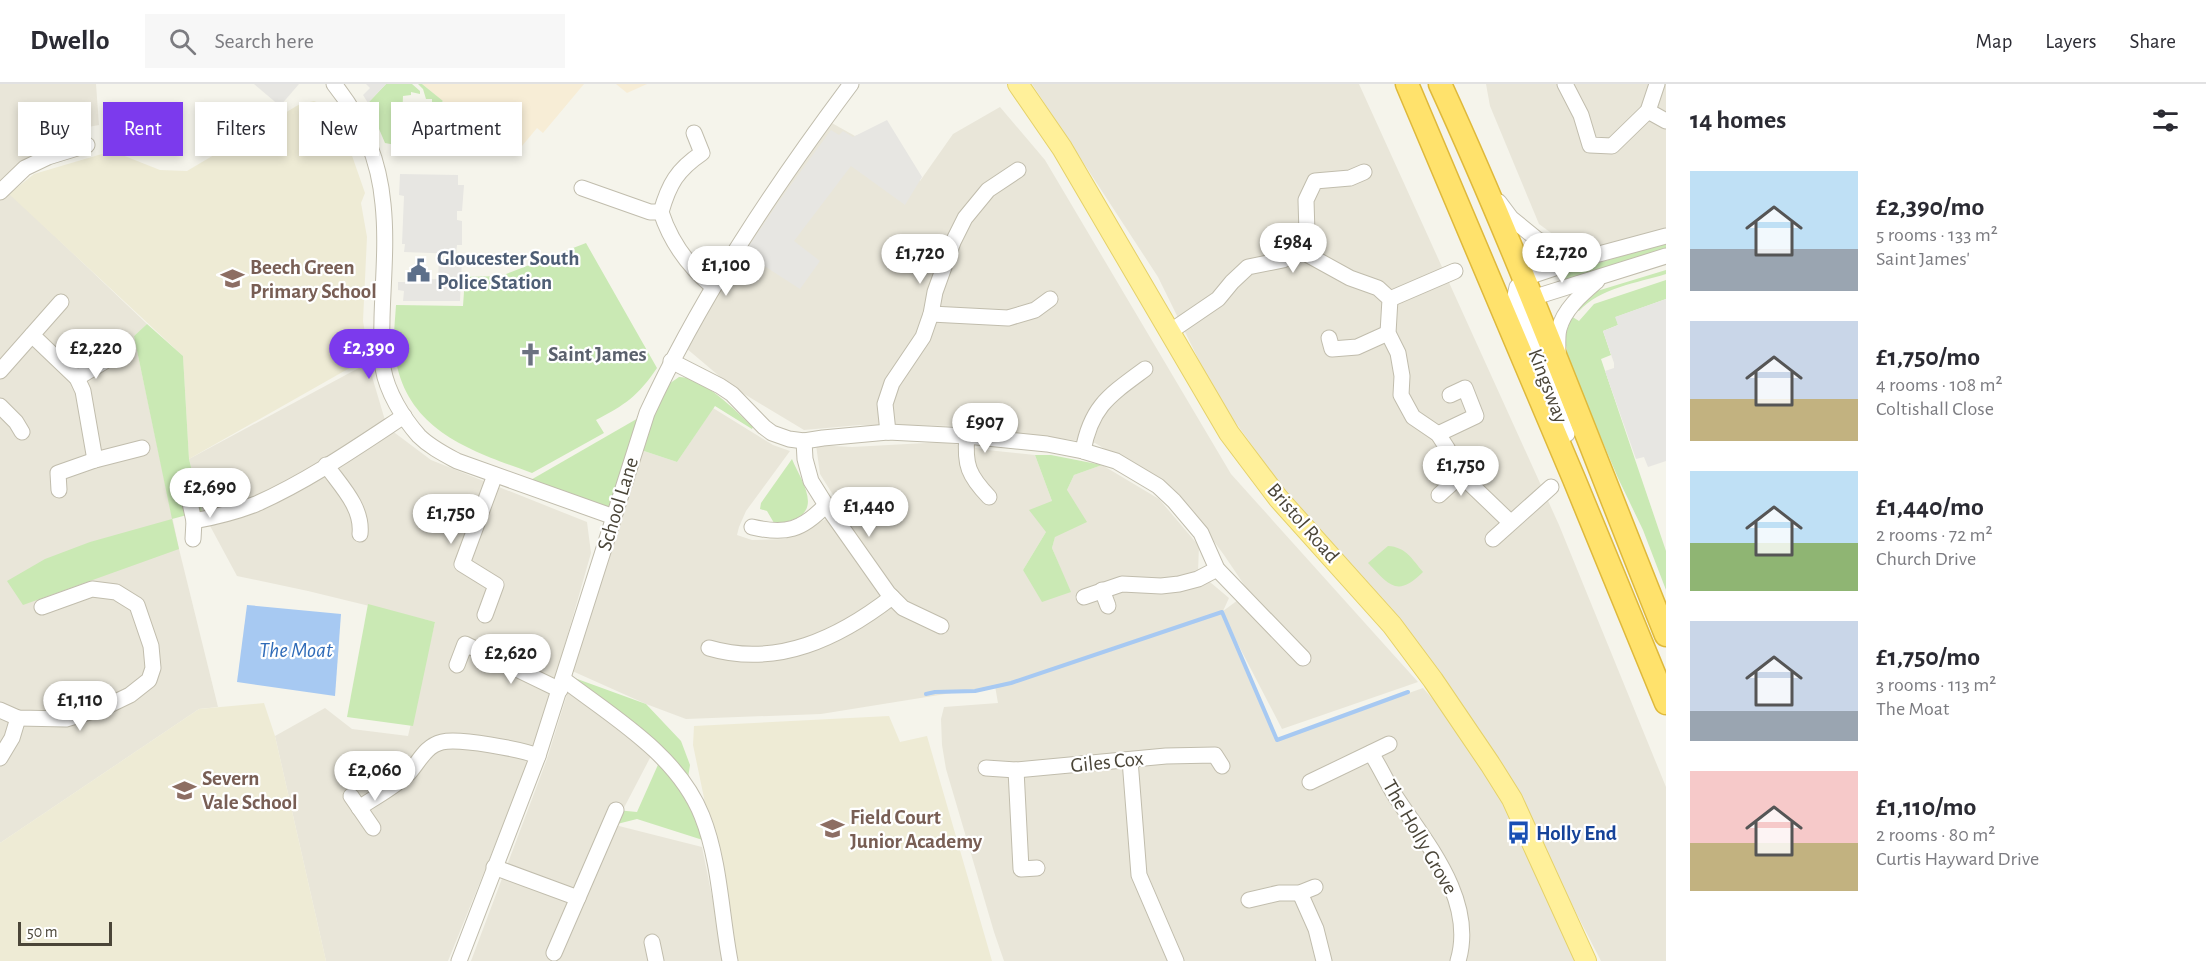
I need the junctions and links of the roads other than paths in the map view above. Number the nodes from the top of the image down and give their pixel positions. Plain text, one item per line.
1 (334, 84) edge
2 (851, 84) edge
3 (1017, 84) edge
4 (1407, 84) edge
5 (1440, 84) edge
6 (1564, 84) edge
7 (1657, 84) edge
8 (1648, 111) junction
9 (1666, 121) edge
10 (694, 133) dead end
11 (51, 156) edge
12 (1018, 170) dead end
13 (1364, 172) dead end
14 (582, 188) dead end
15 (1489, 190) junction
16 (0, 192) edge
17 (661, 212) junction
18 (1666, 236) edge
19 (1301, 251) junction
20 (1666, 256) edge
21 (1588, 257) junction
22 (1455, 271) dead end
23 (1604, 275) junction
24 (713, 286) junction
25 (1493, 290) junction
26 (1524, 291) junction
27 (1050, 299) dead end
28 (1390, 299) junction
29 (61, 302) dead end
30 (931, 314) junction
31 (1171, 331) junction
32 (1388, 333) junction
33 (32, 335) junction
34 (1329, 338) dead end
35 (1557, 357) junction
36 (105, 361) dead end
37 (671, 361) junction
38 (1145, 369) dead end
39 (0, 372) edge
40 (77, 378) junction
41 (1450, 395) dead end
42 (0, 406) edge
43 (404, 416) junction
44 (22, 432) dead end
45 (888, 432) junction
46 (1438, 434) junction
47 (967, 436) junction
48 (804, 441) junction
49 (142, 448) dead end
50 (1083, 451) junction
51 (95, 460) junction
52 (326, 465) junction
53 (495, 475) junction
54 (1461, 475) junction
55 (1574, 479) junction
56 (1551, 487) dead end
57 (59, 490) dead end
58 (1439, 495) dead end
59 (989, 497) dead end
60 (190, 503) dead end
61 (826, 505) junction
62 (614, 517) junction
63 (194, 521) junction
64 (1510, 522) junction
65 (752, 526) dead end
66 (360, 534) dead end
67 (193, 539) dead end
68 (1493, 539) dead end
69 (1217, 569) junction
70 (1102, 590) junction
71 (892, 597) junction
72 (1084, 597) dead end
73 (1108, 606) dead end
74 (42, 607) dead end
75 (485, 615) dead end
76 (941, 626) dead end
77 (1666, 635) edge
78 (709, 648) dead end
79 (1303, 658) dead end
80 (457, 665) dead end
81 (561, 685) junction
82 (1666, 703) edge
83 (0, 710) edge
84 (18, 718) junction
85 (1389, 744) dead end
86 (1371, 753) junction
87 (538, 756) junction
88 (0, 758) edge
89 (1130, 760) junction
90 (1222, 766) dead end
91 (986, 768) dead end
92 (1016, 770) junction
93 (1310, 782) dead end
94 (616, 810) dead end
95 (373, 828) dead end
96 (494, 867) junction
97 (1036, 868) dead end
98 (1315, 887) dead end
99 (1300, 893) junction
100 (578, 898) junction
101 (1249, 900) dead end
102 (652, 942) dead end
103 (554, 953) dead end
104 (1174, 958) edge
105 (459, 961) edge
106 (656, 961) edge
107 (730, 961) edge
108 (1157, 961) edge
109 (1324, 961) edge
110 (1458, 961) edge
111 (1586, 961) edge

1 - 43 street
2 - 24 street, School Lane
3 - 31 main road, Bristol Road
4 - 25 highway
5 - 15 highway
6 - 8 street
7 - 8 street
8 - 9 street
10 - 17 street
11 - 16 street
12 - 30 street
13 - 19 street
14 - 17 street
15 - 21 street
15 - 26 highway
17 - 24 street
18 - 21 street
19 - 28 street
19 - 31 street
20 - 23 street
21 - 26 street
22 - 28 street
23 - 26 street
23 - 35 street
24 - 37 street, School Lane
25 - 26 street
25 - 55 highway
26 - 35 highway
26 - 55 street, Kingsway
27 - 30 street
28 - 32 street
29 - 33 street
30 - 45 street
31 - 111 main road, Bristol Road
32 - 34 street
32 - 46 street
33 - 39 street
33 - 40 street
35 - 77 highway
36 - 40 street
37 - 48 street
37 - 62 street, School Lane
38 - 50 street
40 - 51 street
41 - 46 street
42 - 44 street
43 - 52 street
43 - 53 street
45 - 47 street
45 - 48 street
46 - 54 street
47 - 50 street
47 - 59 street
48 - 61 street
49 - 51 street
50 - 69 street
51 - 57 street
52 - 63 street
52 - 66 street
53 - 62 street
53 - 75 street
54 - 58 street
54 - 64 street
55 - 82 highway
56 - 64 street
60 - 63 street
61 - 65 street
61 - 71 street
62 - 81 street, School Lane
63 - 67 street
64 - 68 street
69 - 70 street
69 - 79 street
70 - 72 street
70 - 73 street
71 - 76 street
71 - 78 street
74 - 84 street
80 - 81 street
81 - 87 street, School Lane
81 - 107 street
83 - 84 street
84 - 88 street
85 - 86 street
86 - 93 street
86 - 110 street, The Holly Grove
87 - 95 street
87 - 96 street, School Lane
89 - 90 street, Giles Cox
89 - 92 street, Giles Cox
89 - 104 street
91 - 92 street, Giles Cox
92 - 97 street
94 - 100 street
96 - 100 street
96 - 105 street, School Lane
98 - 99 street
99 - 101 street
99 - 109 street
100 - 103 street
102 - 106 street
104 - 108 street

